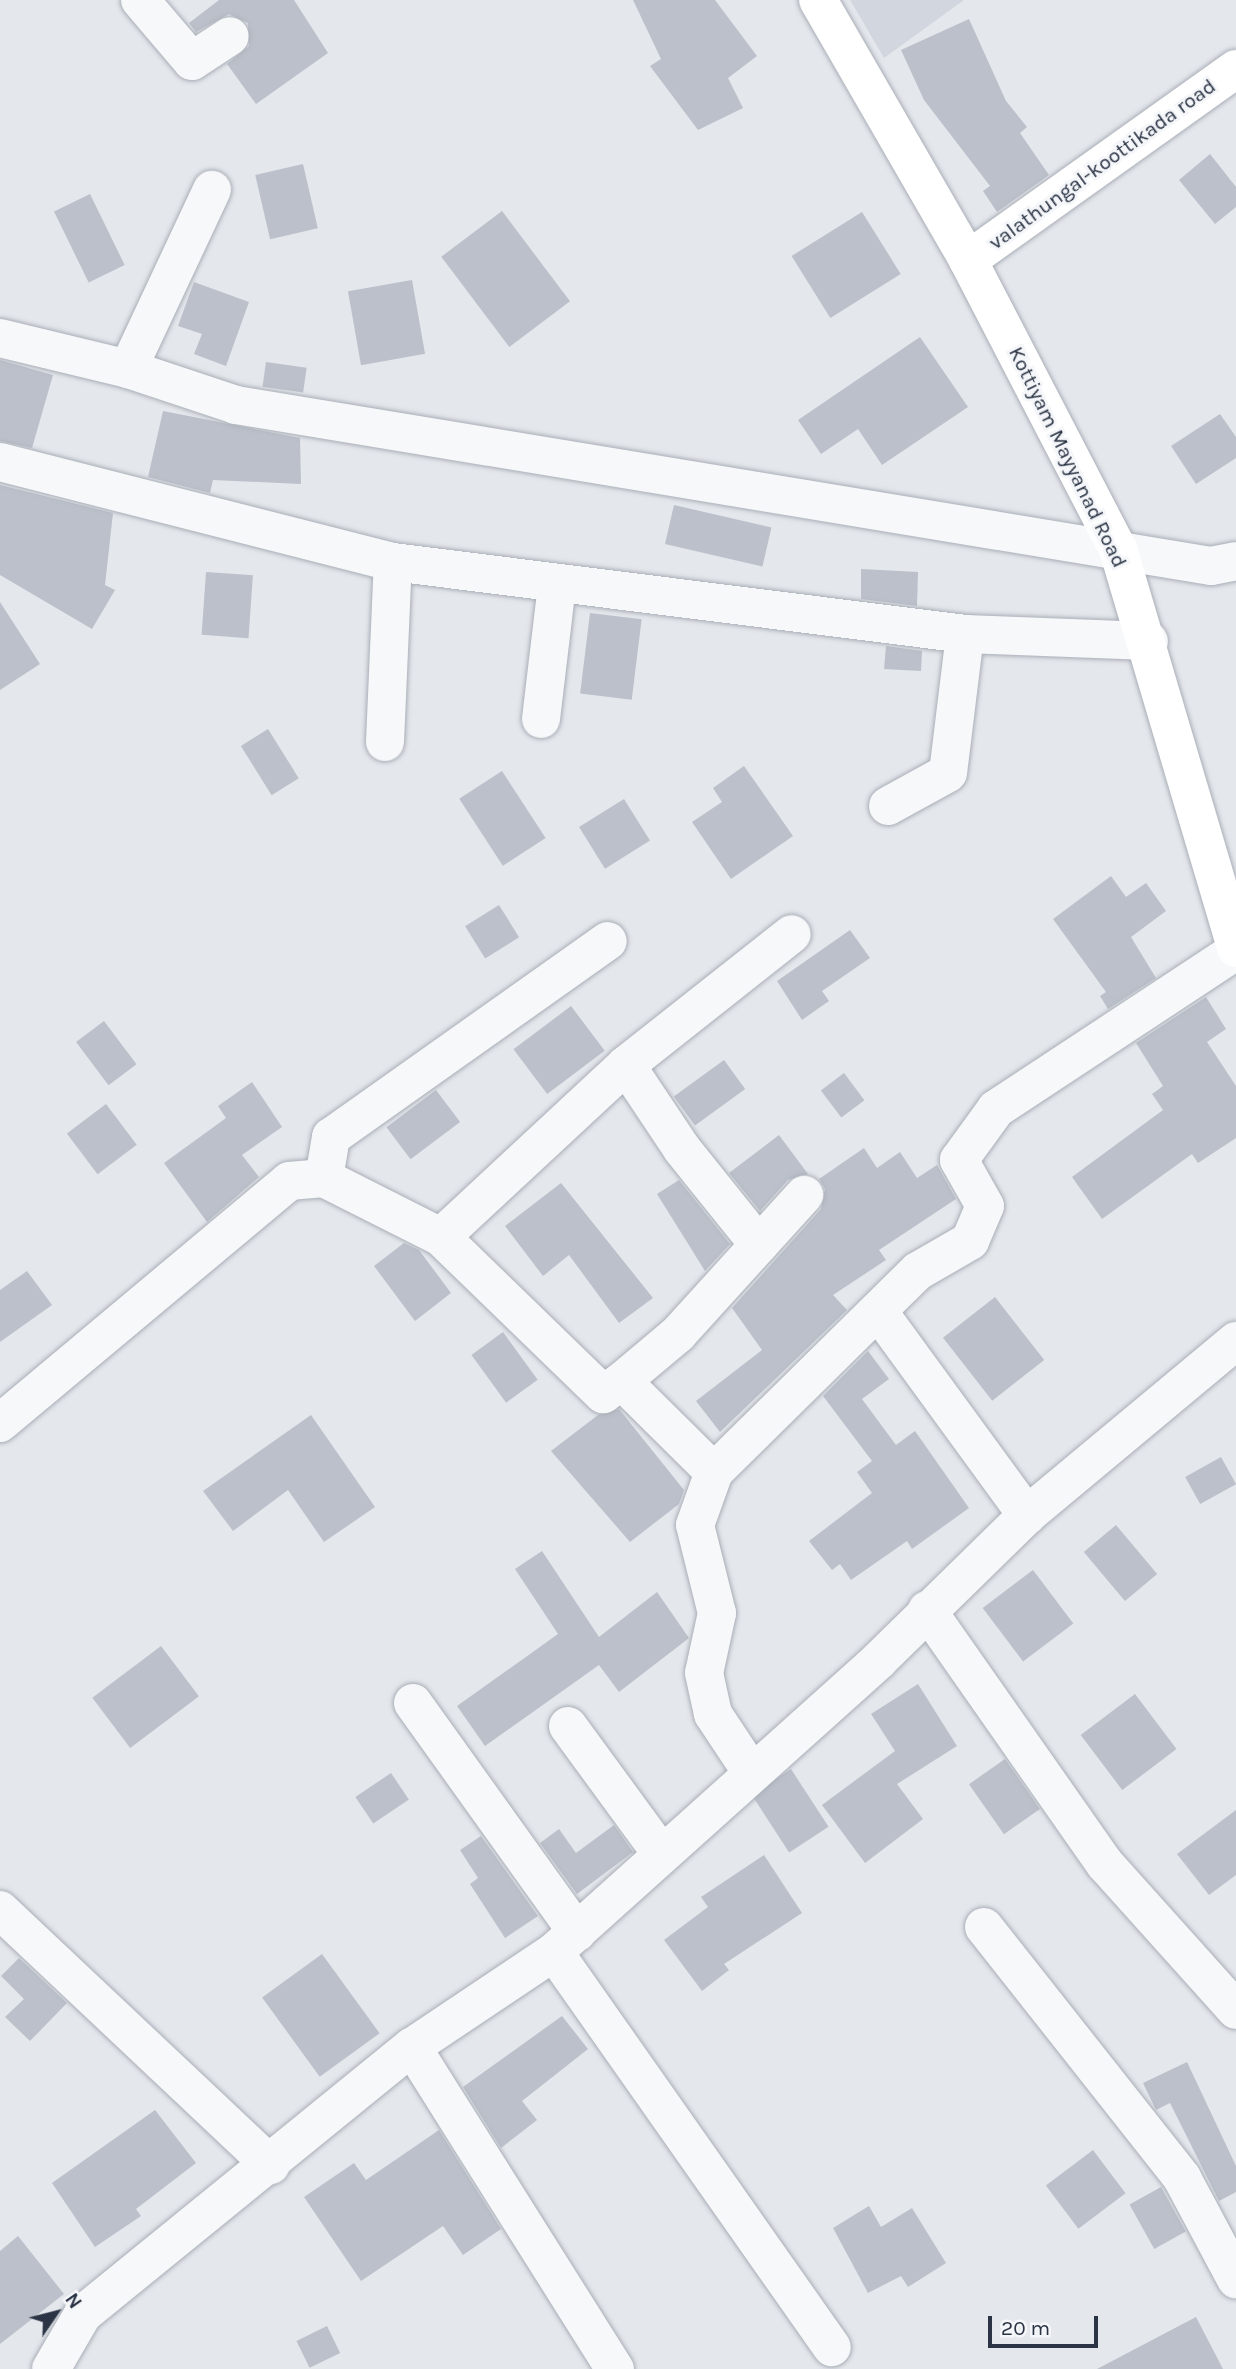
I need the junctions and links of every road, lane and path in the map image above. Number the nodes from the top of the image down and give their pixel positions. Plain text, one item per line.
1 (140, 0) edge
2 (818, 0) edge
3 (230, 36) dead end
4 (1236, 69) edge
5 (212, 190) dead end
6 (968, 260) junction
7 (0, 338) edge
8 (128, 369) junction
9 (0, 462) edge
10 (1118, 549) junction
11 (1236, 561) edge
12 (393, 562) junction
13 (556, 585) junction
14 (965, 634) junction
15 (1149, 641) junction
16 (541, 719) dead end
17 (385, 742) dead end
18 (888, 806) dead end
19 (792, 934) dead end
20 (608, 941) dead end
21 (1236, 950) edge
22 (626, 1065) junction
23 (324, 1178) junction
24 (804, 1195) dead end
25 (441, 1237) junction
26 (760, 1245) junction
27 (878, 1311) junction
28 (1236, 1341) edge
29 (622, 1381) junction
30 (0, 1423) edge
31 (714, 1472) junction
32 (1027, 1515) junction
33 (926, 1610) junction
34 (412, 1703) dead end
35 (568, 1726) dead end
36 (750, 1770) junction
37 (661, 1853) junction
38 (0, 1910) edge
39 (984, 1927) dead end
40 (565, 1942) junction
41 (1231, 1993) edge
42 (412, 2047) junction
43 (271, 2165) junction
44 (1236, 2279) edge
45 (832, 2347) dead end
46 (51, 2369) edge
47 (615, 2369) edge

1 - 3 street
2 - 6 street, Kottiyam Mayyanad Road
4 - 6 street, valathungal-koottikada road
5 - 8 street
6 - 10 street, Kottiyam Mayyanad Road
7 - 8 street
8 - 10 street
9 - 12 street
10 - 11 street
10 - 15 street, Kottiyam Mayyanad Road
12 - 13 street
12 - 17 street
13 - 14 street
13 - 16 street
14 - 15 street
14 - 18 street
15 - 21 street, Kottiyam Mayyanad Road
19 - 22 street
20 - 23 street
21 - 27 street
22 - 25 street
22 - 26 street
23 - 25 street
23 - 30 street
24 - 26 street
25 - 29 street
26 - 29 street
27 - 31 street
27 - 32 street
28 - 32 street
29 - 31 street
31 - 36 street
32 - 33 street
33 - 36 street
33 - 41 street
34 - 40 street
35 - 37 street
36 - 37 street
37 - 40 street
38 - 43 street
39 - 44 street
40 - 42 street
40 - 45 street
42 - 43 street
42 - 47 street
43 - 46 street

